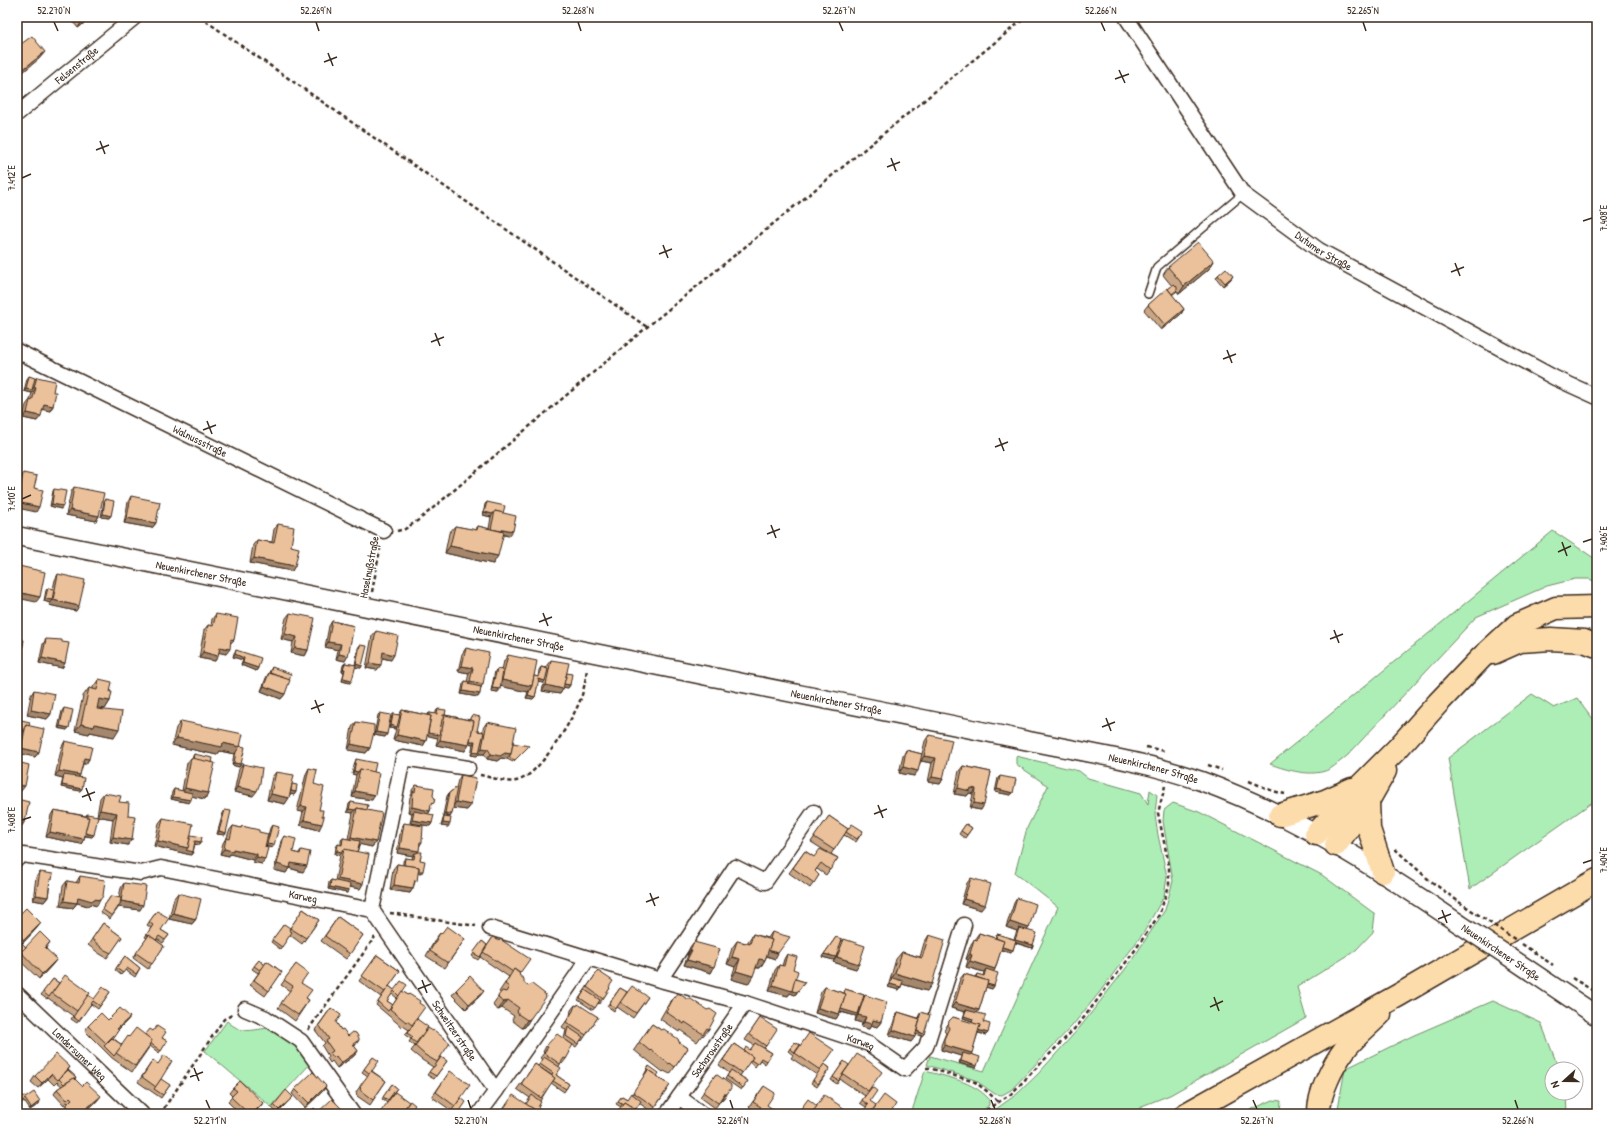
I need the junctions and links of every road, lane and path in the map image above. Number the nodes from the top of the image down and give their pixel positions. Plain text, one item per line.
1 (135, 17) edge
2 (200, 17) edge
3 (1026, 17) edge
4 (1126, 17) edge
5 (17, 114) edge
6 (1243, 194) junction
7 (1148, 294) dead end
8 (648, 327) junction
9 (17, 351) edge
10 (1597, 398) edge
11 (384, 531) junction
12 (17, 536) edge
13 (369, 606) junction
14 (1597, 607) edge
15 (1597, 646) edge
16 (589, 652) junction
17 (1481, 658) junction
18 (468, 768) joint
19 (1169, 770) junction
20 (1364, 793) junction
21 (814, 812) dead end
22 (1280, 815) junction
23 (1316, 834) junction
24 (1336, 845) junction
25 (17, 859) edge
26 (1597, 869) edge
27 (1383, 872) junction
28 (1597, 880) edge
29 (1459, 902) dead end
30 (1557, 903) junction
31 (372, 910) junction
32 (384, 925) junction
33 (964, 925) dead end
34 (490, 928) joint
35 (588, 958) junction
36 (1559, 969) dead end
37 (1571, 977) dead end
38 (660, 980) junction
39 (1597, 993) edge
40 (17, 994) edge
41 (1399, 995) junction
42 (745, 1003) junction
43 (245, 1009) joint
44 (1597, 1016) edge
45 (301, 1041) junction
46 (905, 1069) junction
47 (496, 1091) junction
48 (679, 1098) junction
49 (999, 1103) junction
50 (142, 1114) edge
51 (160, 1114) edge
52 (353, 1114) edge
53 (479, 1114) edge
54 (667, 1114) edge
55 (702, 1114) edge
56 (980, 1114) edge
57 (1186, 1114) edge
58 (1319, 1114) edge

1 - 5 street, Felsenstraße
2 - 8 path
3 - 8 path
4 - 6 street, Dutumer Straße
6 - 7 lane
6 - 10 street, Dutumer Straße
8 - 11 path
9 - 11 street, Walnussstraße
11 - 13 path, Haselnußstraße
12 - 13 street, Neuenkirchener Straße
13 - 16 street, Neuenkirchener Straße
14 - 17 highway
15 - 17 highway
16 - 18 path
16 - 19 street, Neuenkirchener Straße
17 - 20 highway
18 - 31 street
19 - 22 street, Neuenkirchener Straße
19 - 49 path
20 - 22 highway
20 - 23 highway
20 - 24 highway
20 - 27 highway
21 - 38 street
22 - 23 street, Neuenkirchener Straße
23 - 24 street, Neuenkirchener Straße
24 - 27 street, Neuenkirchener Straße
25 - 31 street, Karweg
26 - 30 highway
27 - 44 street, Neuenkirchener Straße, bridge
28 - 30 highway
29 - 36 path, bridge
30 - 41 highway
31 - 32 street, Schweitzerstraße
31 - 34 path
32 - 45 path
32 - 47 street, Schweitzerstraße
33 - 46 street
34 - 35 street, Karweg
35 - 38 street, Karweg
35 - 47 street
37 - 39 path
38 - 42 street, Karweg
40 - 50 street, Landersumer Weg
41 - 57 highway
41 - 58 highway
42 - 46 street, Karweg
42 - 48 street, Sacharowstraße
43 - 45 street
43 - 51 path
45 - 52 street
46 - 49 path
47 - 53 street
48 - 54 street, Sacharowstraße
48 - 55 street
49 - 56 path

